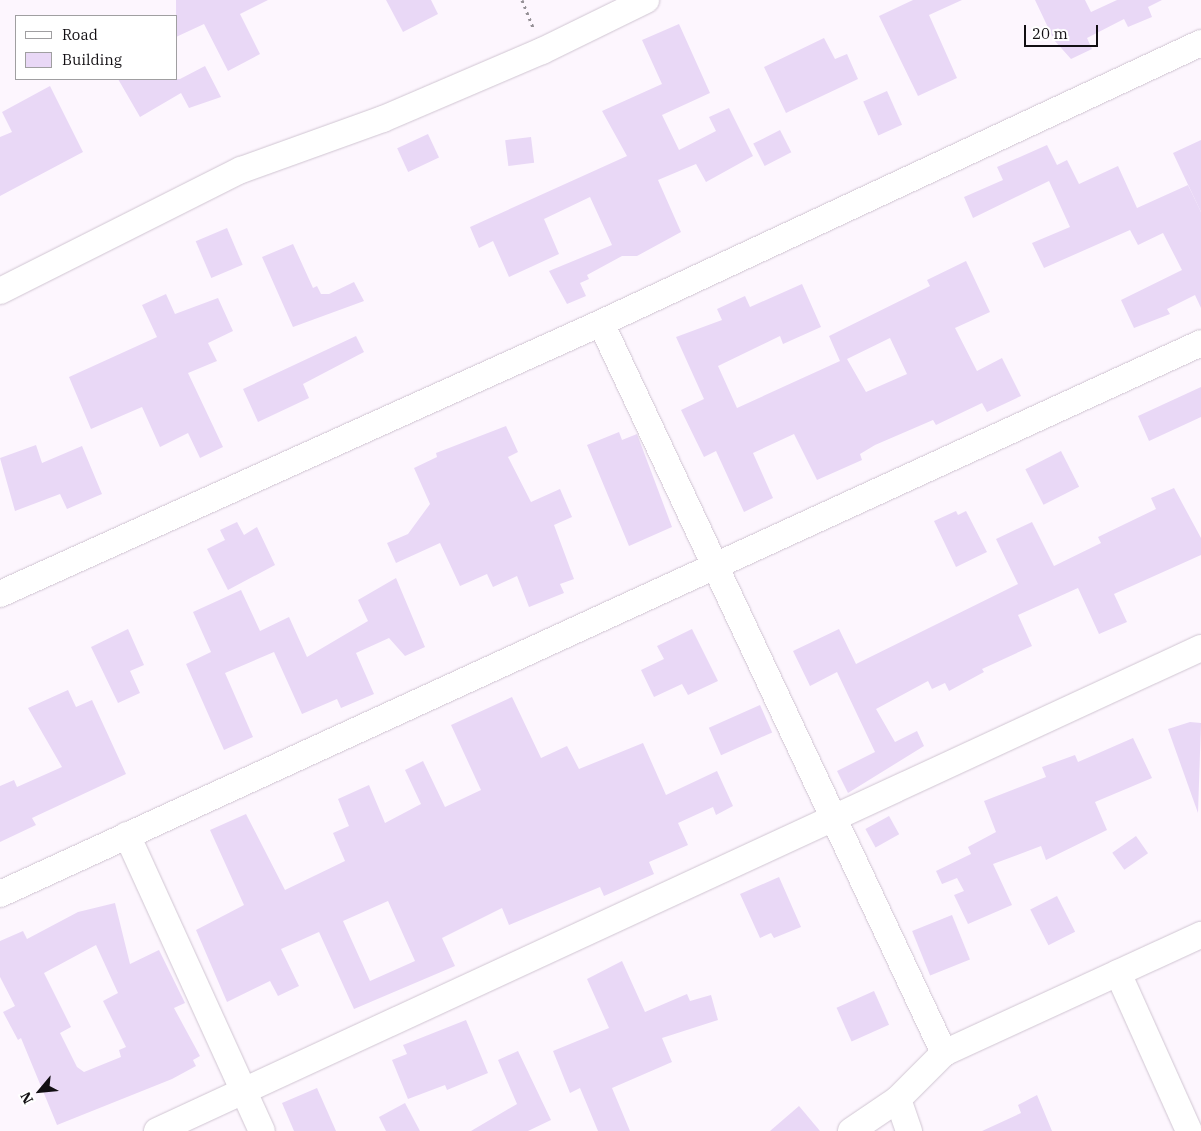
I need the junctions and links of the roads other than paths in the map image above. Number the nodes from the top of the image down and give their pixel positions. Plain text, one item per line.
1 (646, 0) edge
2 (1201, 43) edge
3 (0, 291) edge
4 (601, 323) junction
5 (1201, 343) edge
6 (712, 565) junction
7 (0, 594) edge
8 (1201, 648) edge
9 (833, 821) junction
10 (127, 835) junction
11 (0, 894) edge
12 (1201, 935) edge
13 (1118, 973) junction
14 (944, 1053) junction
15 (244, 1090) junction
16 (898, 1100) junction
17 (157, 1131) edge
18 (262, 1131) edge
19 (851, 1131) edge
20 (909, 1131) edge
21 (1189, 1131) edge

1 - 3 street
2 - 4 street
4 - 6 street
4 - 7 street
5 - 6 street
6 - 9 street
6 - 10 street
8 - 9 street
9 - 14 street
9 - 15 street
10 - 11 street
10 - 15 street
12 - 13 street
13 - 14 street
13 - 21 street
14 - 16 street
15 - 17 street
15 - 18 street
16 - 19 street
16 - 20 street

